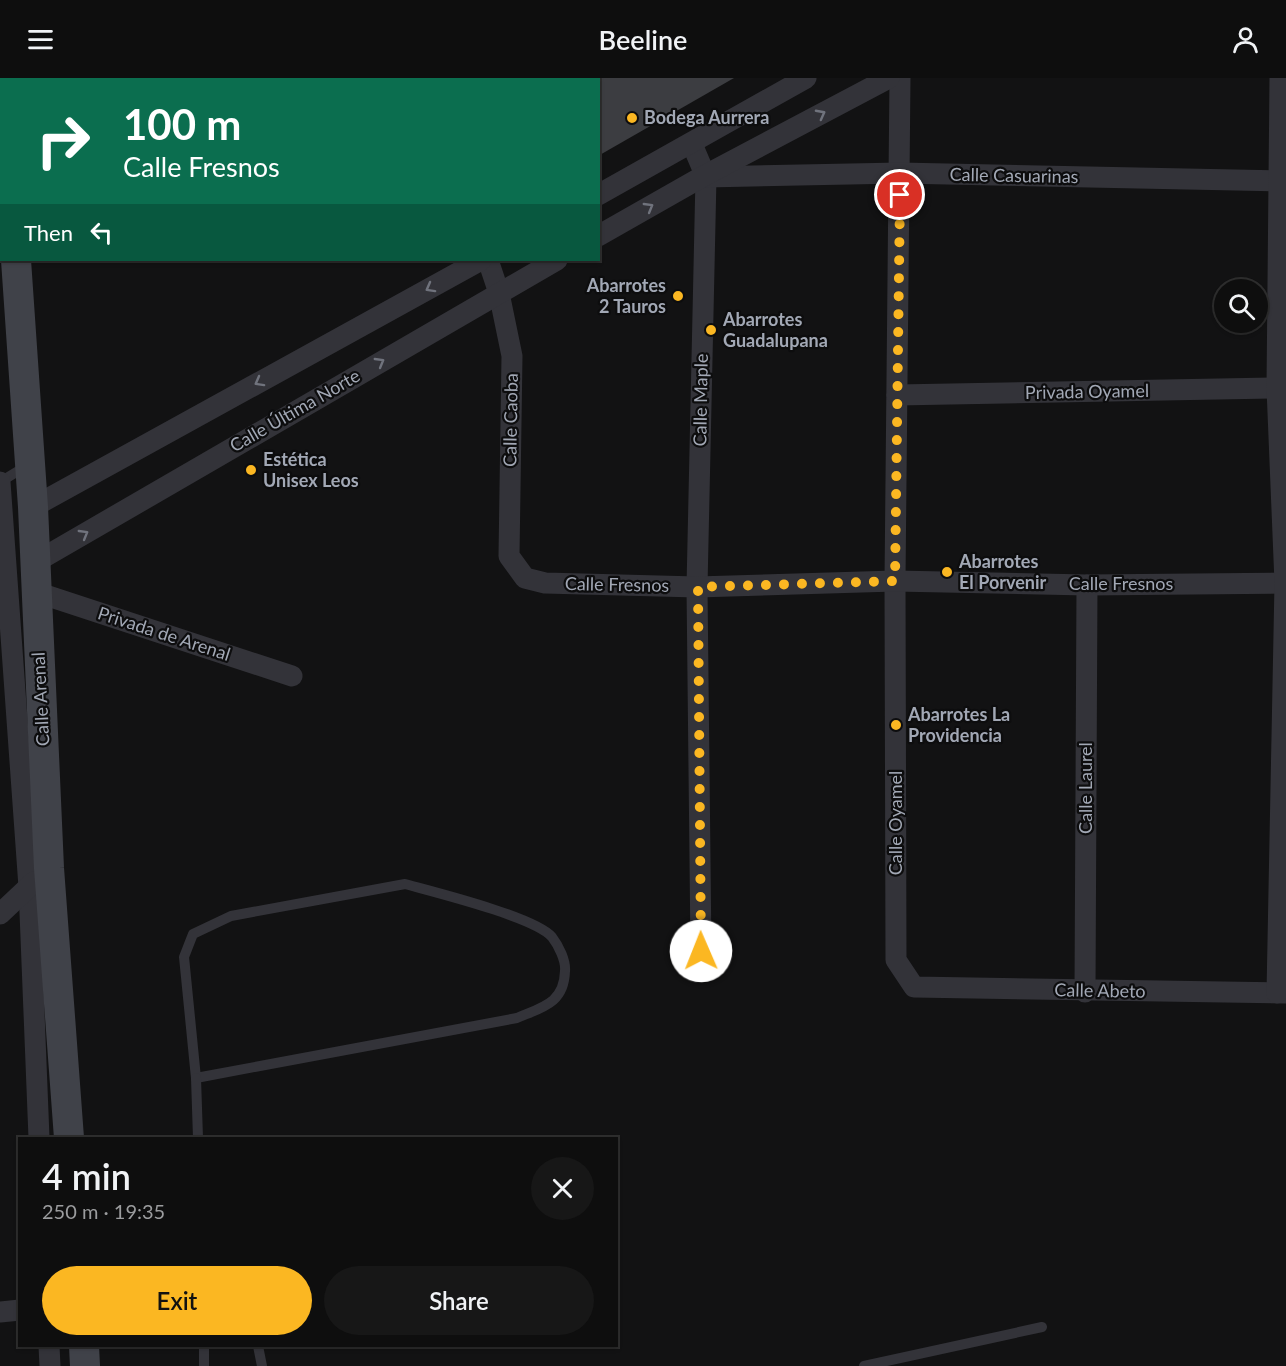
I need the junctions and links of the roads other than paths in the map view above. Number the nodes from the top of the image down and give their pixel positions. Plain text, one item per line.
1 (806, 78) edge
2 (889, 78) edge
3 (900, 78) edge
4 (1280, 78) edge
5 (692, 144) junction
6 (900, 173) junction
7 (706, 176) junction
8 (1283, 181) edge
9 (600, 194) edge
10 (600, 235) edge
11 (16, 261) edge
12 (479, 261) edge
13 (488, 261) edge
14 (555, 261) edge
15 (499, 293) junction
16 (1277, 388) junction
17 (897, 395) junction
18 (30, 464) junction
19 (0, 482) edge
20 (33, 507) junction
21 (35, 578) junction
22 (525, 578) joint
23 (895, 581) junction
24 (1286, 583) edge
25 (1087, 585) junction
26 (698, 587) junction
27 (292, 676) dead end
28 (39, 878) junction
29 (0, 915) edge
30 (701, 951) dead end
31 (914, 987) joint
32 (1085, 992) junction
33 (1282, 993) edge
34 (195, 1078) junction
35 (39, 1137) edge
36 (69, 1137) edge
37 (198, 1137) edge
38 (18, 1310) edge
39 (0, 1312) edge
40 (1042, 1327) dead end
41 (49, 1347) edge
42 (84, 1347) edge
43 (204, 1347) edge
44 (258, 1347) edge
45 (50, 1366) edge
46 (85, 1366) edge
47 (204, 1366) edge
48 (262, 1366) edge
49 (864, 1366) edge

1 - 5 street
7 -> 2 street
3 - 6 street, Calle Oyamel
4 - 8 street
5 - 7 street, Calle Maple
5 - 9 street
6 - 7 street, Calle Casuarinas
6 - 8 street, Calle Casuarinas
6 - 17 street, Calle Oyamel
10 -> 7 street
7 - 26 street, Calle Maple
8 - 16 street
11 - 18 street, Calle Arenal
12 -> 20 street
13 - 15 street, Calle Caoba
14 - 15 street, Calle Última Norte
21 -> 15 street, Calle Última Norte
15 - 22 street, Calle Caoba
16 - 17 street, Privada Oyamel
16 - 24 street
17 - 23 street, Calle Oyamel
18 - 19 lane
18 - 20 street, Calle Arenal
19 - 28 street, Calle Arenal
20 - 21 street, Calle Arenal
21 - 27 street, Privada de Arenal
21 - 28 street, Calle Arenal
22 - 26 street, Calle Fresnos
23 - 25 street, Calle Fresnos
23 - 26 street, Calle Fresnos
23 - 31 street, Calle Oyamel
24 - 25 street, Calle Fresnos
24 - 33 street
25 - 32 street, Calle Laurel
26 - 30 street, Calle Maple
28 - 29 street
28 - 35 street, Calle Arenal
28 - 36 street, Calle Arenal
31 - 32 street, Calle Abeto
32 - 33 street, Calle Abeto
34 - 34 lane
34 - 37 lane
38 - 39 street
40 - 49 lane
41 - 45 street
42 - 46 street
43 - 47 lane
44 - 48 lane

